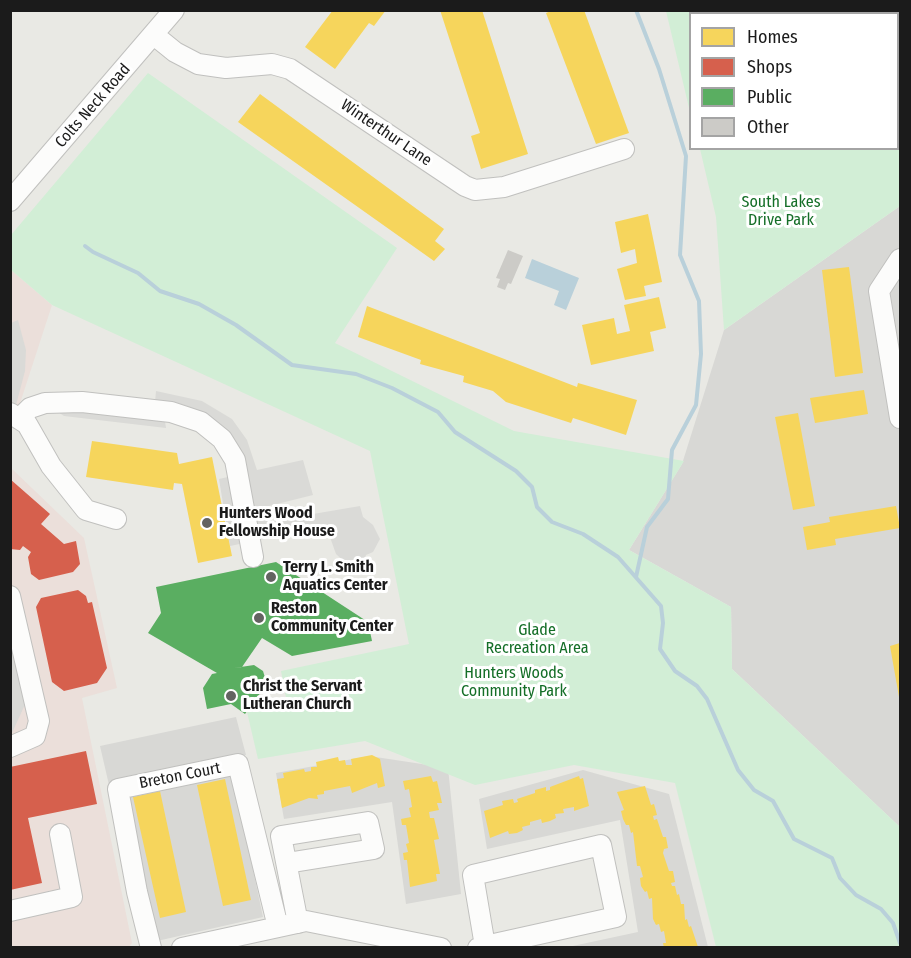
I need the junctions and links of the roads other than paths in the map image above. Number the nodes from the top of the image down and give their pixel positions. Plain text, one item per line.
1 (174, 10) edge
2 (154, 35) junction
3 (624, 149) dead end
4 (10, 201) edge
5 (900, 259) edge
6 (15, 416) edge
7 (900, 418) edge
8 (116, 519) dead end
9 (253, 556) dead end
10 (10, 596) edge
11 (10, 747) edge
12 (60, 834) dead end
13 (287, 863) dead end
14 (10, 911) edge
15 (298, 923) junction
16 (278, 927) junction
17 (482, 947) edge
18 (151, 948) edge
19 (182, 948) edge
20 (441, 948) edge

1 - 2 street, Colts Neck Road
2 - 3 street, Winterthur Lane
2 - 4 street, Colts Neck Road
5 - 7 street
6 - 8 street
6 - 9 street
10 - 11 street
12 - 14 street
13 - 15 street
15 - 16 street
15 - 20 street
16 - 18 street, Breton Court
16 - 19 street
17 - 17 street

